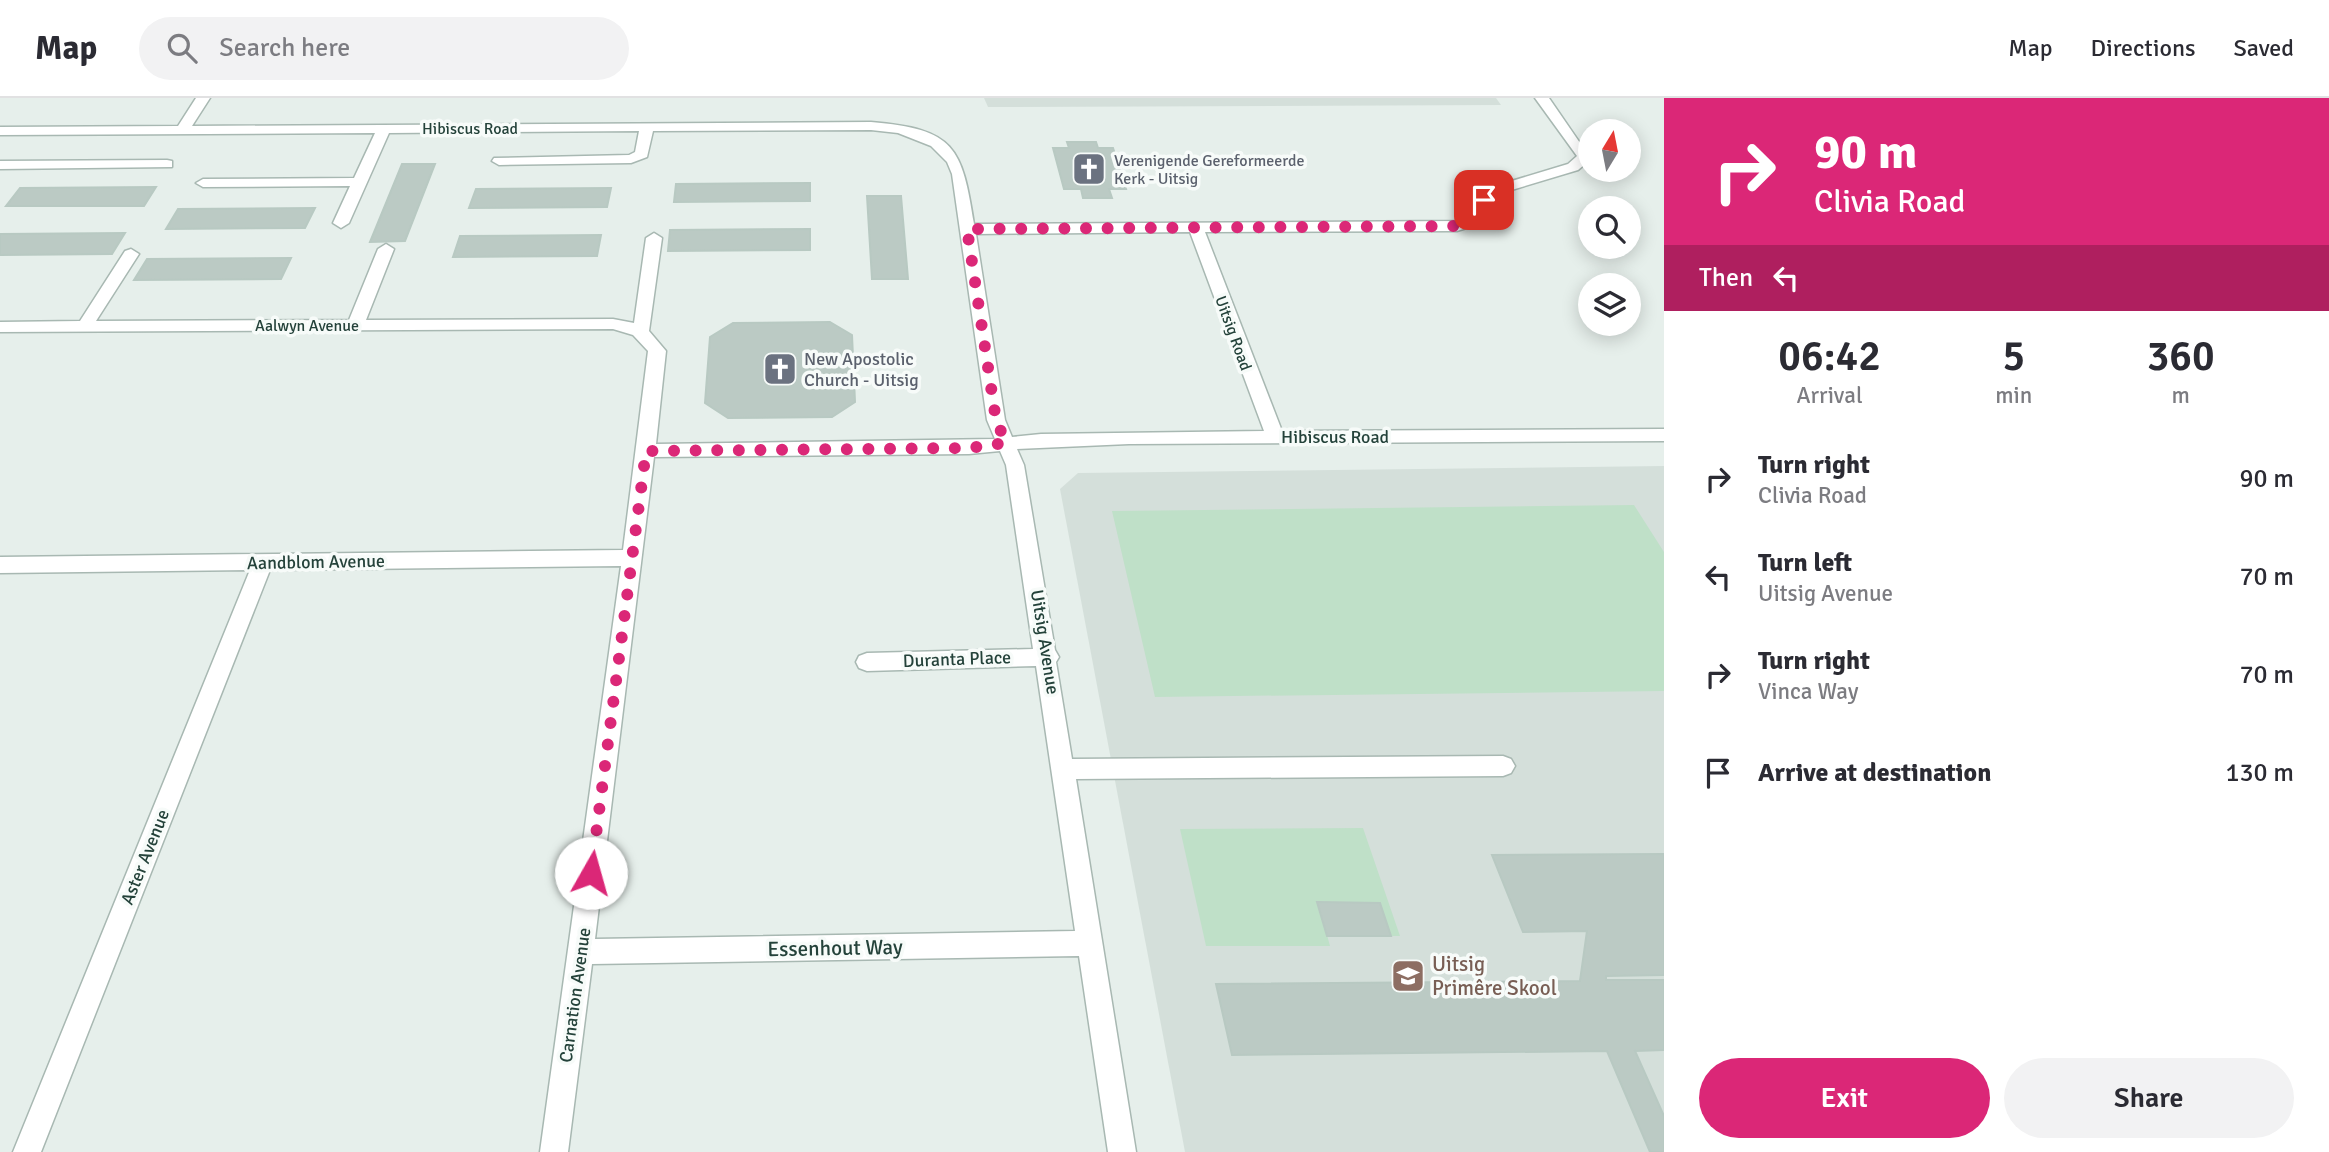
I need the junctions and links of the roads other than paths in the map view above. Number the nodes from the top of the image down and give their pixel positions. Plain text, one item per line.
1 (203, 98) edge
2 (1542, 98) edge
3 (647, 127) junction
4 (384, 129) junction
5 (58, 130) junction
6 (182, 130) junction
7 (0, 131) edge
8 (936, 143) joint
9 (499, 161) dead end
10 (167, 164) dead end
11 (0, 165) edge
12 (31, 165) junction
13 (360, 182) junction
14 (203, 183) dead end
15 (341, 223) dead end
16 (967, 229) junction
17 (1196, 229) junction
18 (654, 238) dead end
19 (386, 249) dead end
20 (131, 254) dead end
21 (356, 324) junction
22 (0, 327) edge
23 (85, 327) junction
24 (641, 331) junction
25 (1664, 435) edge
26 (1275, 437) junction
27 (1006, 443) junction
28 (646, 451) junction
29 (632, 558) junction
30 (262, 562) junction
31 (0, 565) edge
32 (1048, 657) junction
33 (867, 662) dead end
34 (1503, 766) dead end
35 (1065, 769) junction
36 (1090, 943) junction
37 (580, 952) junction
38 (27, 1152) edge
39 (554, 1152) edge
40 (1122, 1152) edge

1 - 6 street
2 - 17 street
3 - 4 street, Hibiscus Road
3 - 8 street, Hibiscus Road
3 - 9 street
4 - 6 street, Hibiscus Road
4 - 13 street
5 - 6 street, Hibiscus Road
5 - 7 street, Hibiscus Road
5 - 12 street
8 - 16 street, Uitsig Avenue
10 - 12 street
11 - 12 street
13 - 14 street
13 - 15 street
16 - 17 street
16 - 27 street, Uitsig Avenue
17 - 26 street, Uitsig Road
18 - 24 street
19 - 21 street
20 - 23 street
21 - 23 street, Aalwyn Avenue
21 - 24 street, Aalwyn Avenue
22 - 23 street, Aalwyn Avenue
24 - 28 street, Carnation Avenue
25 - 26 street, Hibiscus Road
26 - 27 street, Hibiscus Road
27 - 28 street, Hibiscus Road
27 - 32 street, Uitsig Avenue
28 - 29 street, Carnation Avenue
29 - 30 street, Aandblom Avenue
29 - 37 street, Carnation Avenue
30 - 31 street, Aandblom Avenue
30 - 38 street, Aster Avenue
32 - 33 street, Duranta Place
32 - 35 street, Uitsig Avenue
34 - 35 street
35 - 36 street, Uitsig Avenue
36 - 37 street, Essenhout Way
36 - 40 street, Uitsig Avenue
37 - 39 street, Carnation Avenue

